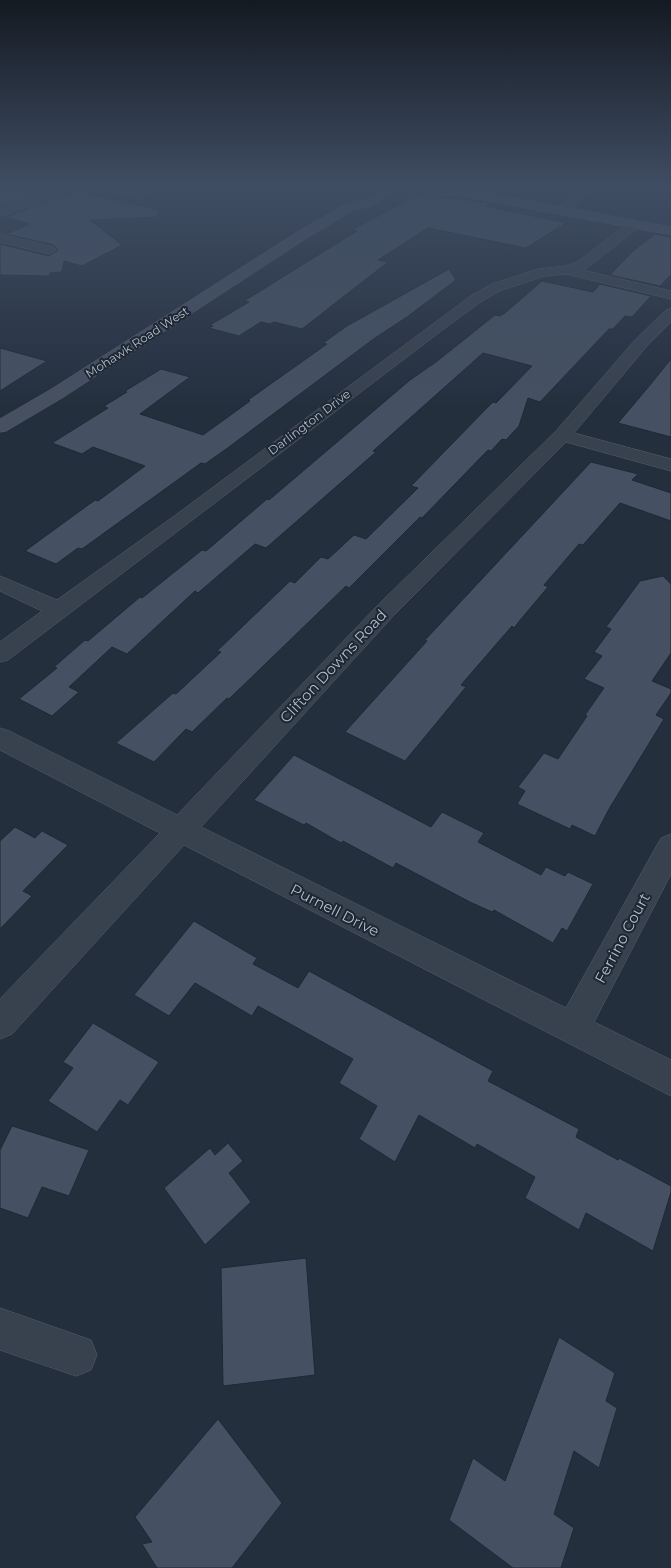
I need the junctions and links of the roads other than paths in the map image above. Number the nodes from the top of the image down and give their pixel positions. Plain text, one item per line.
1 (263, 260) edge
2 (590, 260) edge
3 (566, 270) junction
4 (671, 295) edge
5 (671, 313) edge
6 (0, 428) edge
7 (562, 435) junction
8 (671, 465) edge
9 (0, 584) edge
10 (58, 608) junction
11 (0, 654) edge
12 (0, 738) edge
13 (178, 830) junction
14 (671, 846) edge
15 (0, 1023) edge
16 (573, 1029) junction
17 (671, 1080) edge
18 (0, 1329) edge
19 (76, 1355) dead end

1 - 6 main road, Mohawk Road West
2 - 3 street, Darlington Drive
3 - 4 street
3 - 10 street, Darlington Drive
5 - 7 street, Clifton Downs Road
7 - 8 street
7 - 13 street, Clifton Downs Road
9 - 10 street
10 - 11 street, Darlington Drive
12 - 13 street, Purnell Drive
13 - 15 street, Clifton Downs Road
13 - 16 street, Purnell Drive
14 - 16 street, Ferrino Court
16 - 17 street, Purnell Drive
18 - 19 street

